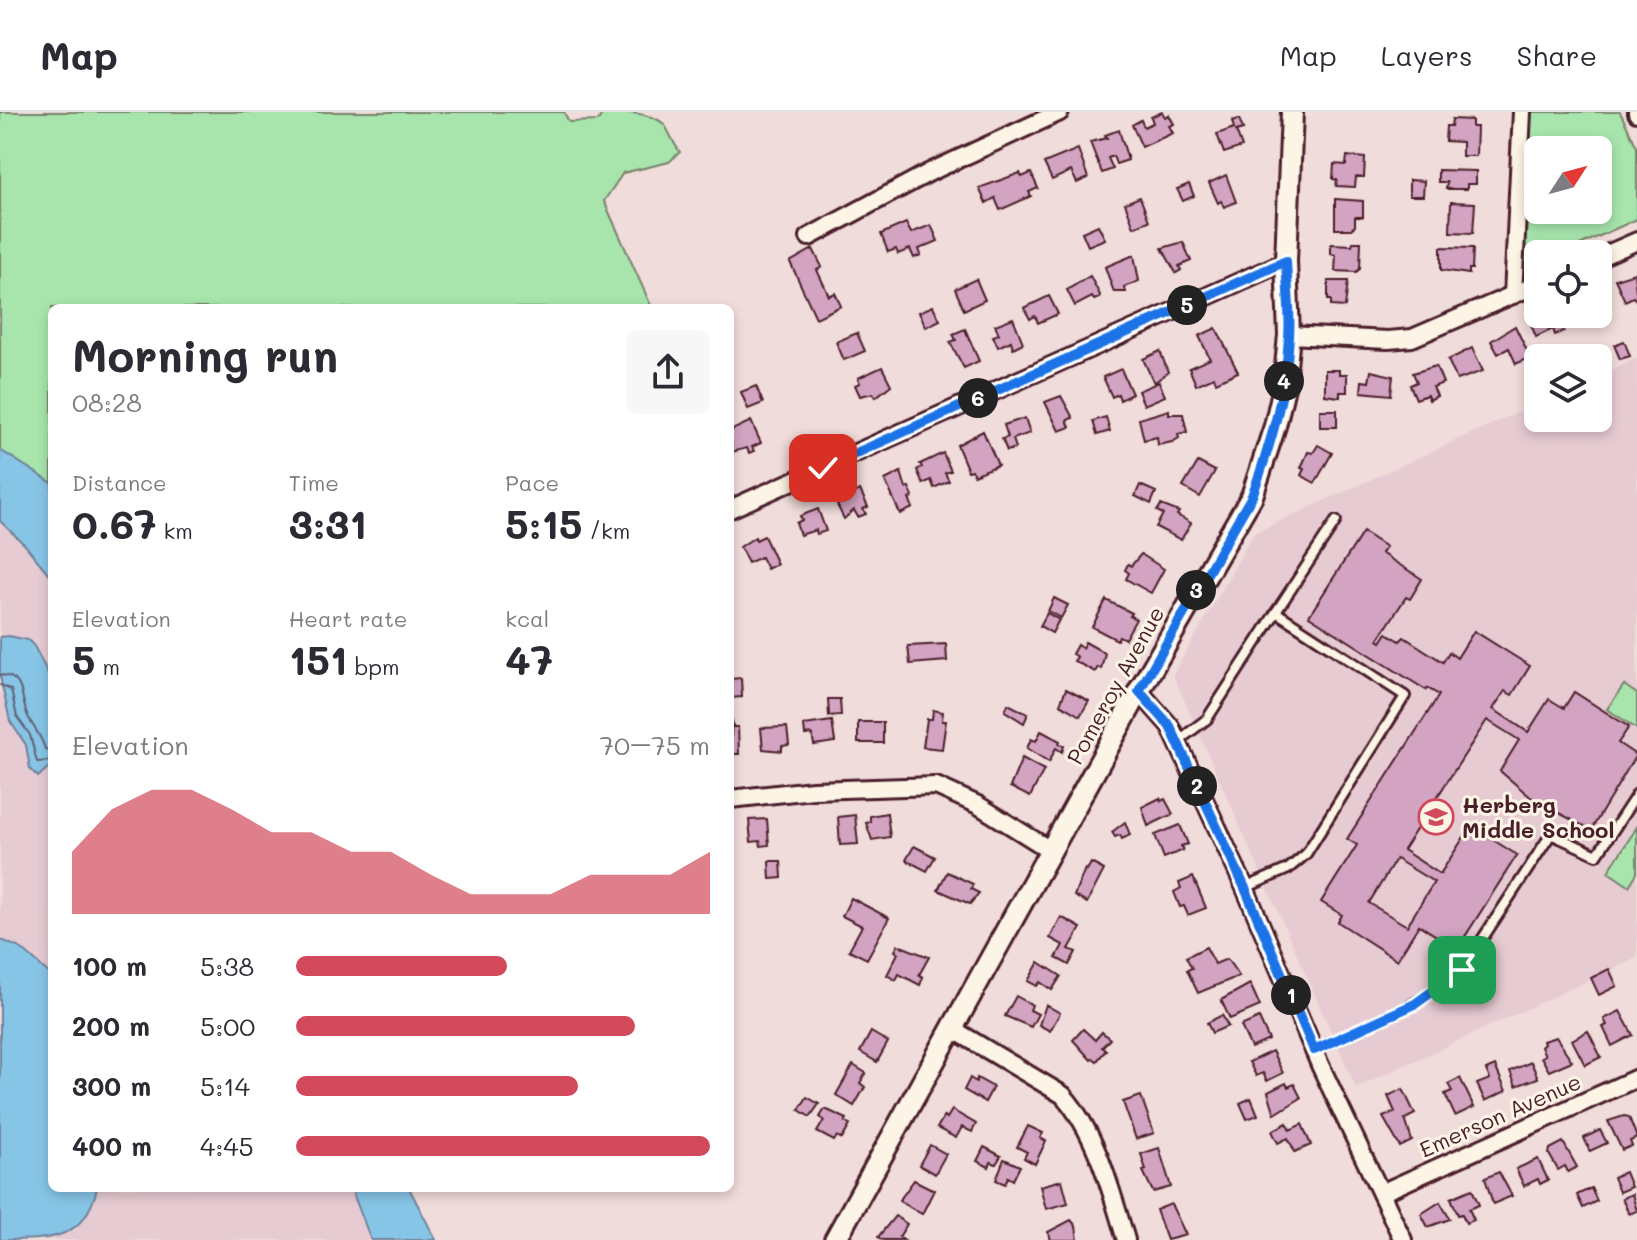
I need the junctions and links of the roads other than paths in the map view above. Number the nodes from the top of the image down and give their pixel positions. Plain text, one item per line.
1 (1060, 112) edge
2 (1292, 112) edge
3 (1522, 112) edge
4 (809, 237) dead end
5 (1637, 241) edge
6 (1612, 252) edge
7 (1286, 261) junction
8 (1524, 290) edge
9 (1513, 295) junction
10 (1289, 335) junction
11 (734, 507) edge
12 (1336, 521) dead end
13 (1276, 612) junction
14 (1139, 691) junction
15 (1177, 742) junction
16 (1637, 794) edge
17 (734, 799) edge
18 (1050, 850) junction
19 (1245, 888) junction
20 (951, 1028) junction
21 (1314, 1050) junction
22 (1637, 1078) edge
23 (1381, 1193) junction
24 (835, 1240) edge
25 (1126, 1240) edge
26 (1403, 1240) edge

1 - 4 street
2 - 7 street, Pomeroy Avenue
3 - 9 street
5 - 6 street
7 - 10 street, Pomeroy Avenue
7 - 11 street
8 - 9 street
9 - 10 street
10 - 14 street, Pomeroy Avenue
12 - 13 lane
13 - 15 lane
13 - 19 lane
14 - 15 street
14 - 18 street, Pomeroy Avenue
15 - 19 street
16 - 21 lane
17 - 18 street
18 - 20 street, Pomeroy Avenue
19 - 21 street
20 - 24 street, Pomeroy Avenue
20 - 25 street
21 - 23 street
22 - 23 street, Emerson Avenue
23 - 26 street

